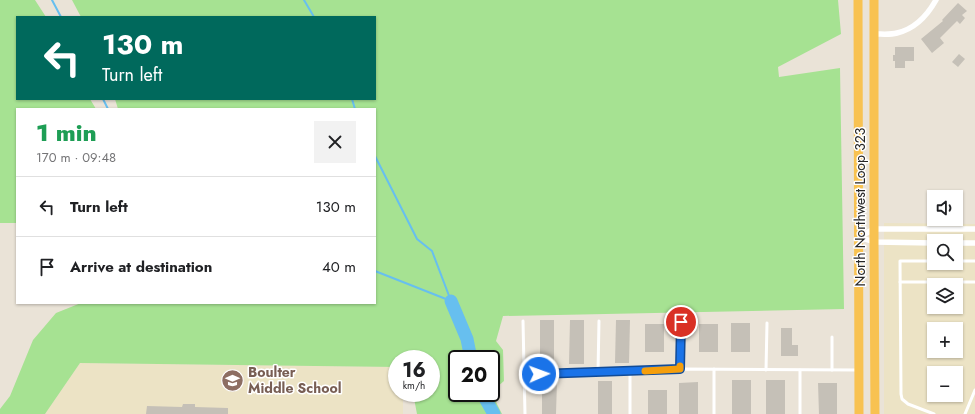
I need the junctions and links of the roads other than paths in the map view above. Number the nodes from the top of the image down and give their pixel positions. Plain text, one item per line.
1 (858, 0) edge
2 (874, 0) edge
3 (936, 0) edge
4 (875, 34) junction
5 (874, 229) junction
6 (975, 230) edge
7 (859, 237) junction
8 (874, 242) junction
9 (927, 243) edge
10 (963, 243) edge
11 (975, 243) edge
12 (927, 261) edge
13 (963, 261) edge
14 (975, 261) edge
15 (900, 282) junction
16 (975, 282) edge
17 (523, 321) dead end
18 (599, 322) dead end
19 (681, 322) dead end
20 (767, 322) dead end
21 (832, 337) dead end
22 (680, 369) junction
23 (714, 369) junction
24 (766, 370) junction
25 (800, 370) junction
26 (832, 370) junction
27 (858, 370) junction
28 (630, 371) junction
29 (598, 372) junction
30 (524, 375) junction
31 (975, 390) edge
32 (525, 414) edge
33 (630, 414) edge
34 (714, 414) edge
35 (800, 414) edge
36 (859, 414) edge
37 (875, 414) edge
38 (934, 414) edge
39 (965, 414) edge

1 - 7 highway, North Northwest Loop 323
2 - 4 highway, North Northwest Loop 323
3 - 4 street
4 - 5 highway, North Northwest Loop 323
5 - 6 street
5 - 7 street
5 - 8 highway, North Northwest Loop 323
7 - 8 street
7 - 27 highway, North Northwest Loop 323
8 - 9 street
8 - 37 highway, North Northwest Loop 323
10 - 11 street
12 - 15 lane
13 - 14 lane
15 - 16 lane
15 - 38 lane
17 - 30 lane
18 - 29 lane
19 - 22 lane
20 - 24 lane
21 - 26 lane
22 - 23 lane
22 - 28 lane
23 - 24 lane
23 - 34 lane
24 - 25 lane
25 - 26 lane
25 - 35 lane
26 - 27 lane
27 - 36 highway, North Northwest Loop 323
28 - 29 lane
28 - 33 lane
29 - 30 lane
30 - 32 lane
31 - 39 lane

